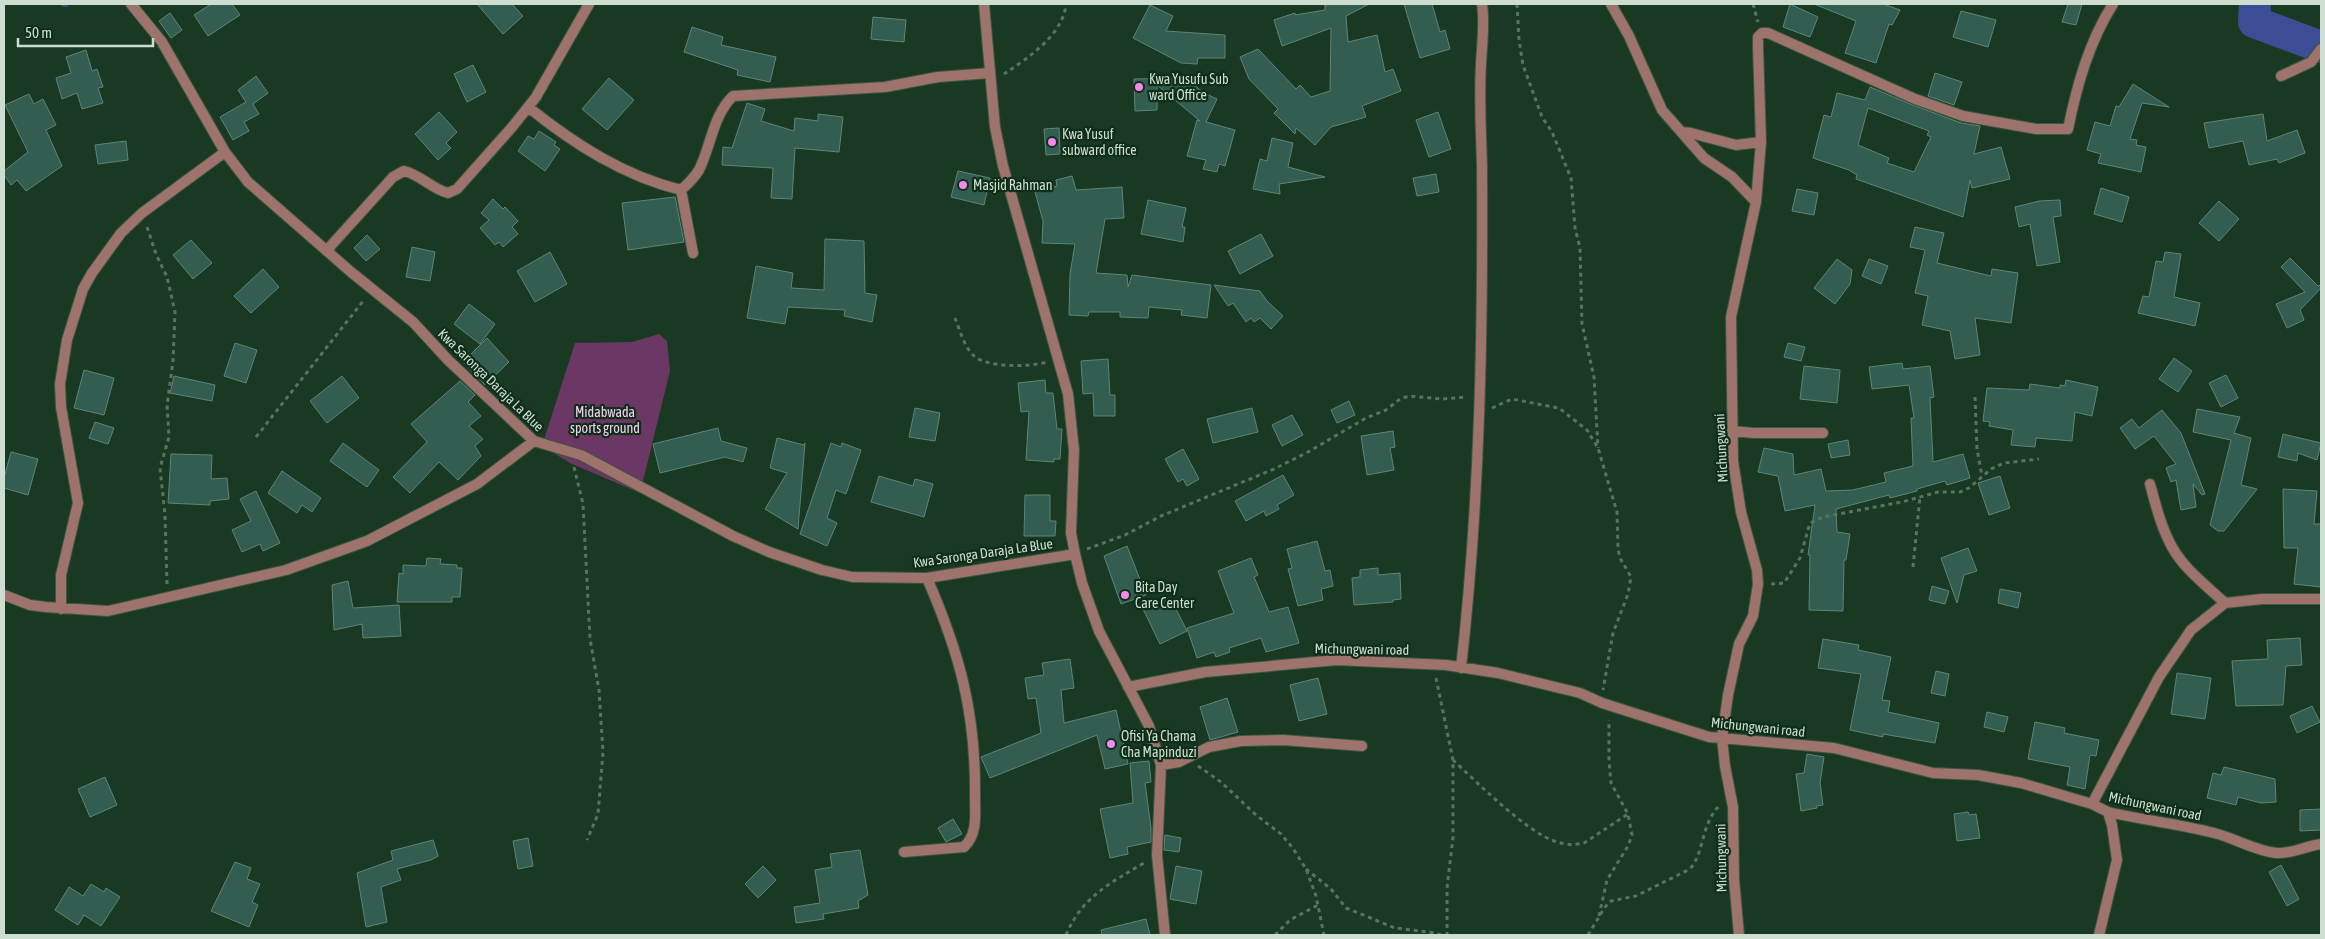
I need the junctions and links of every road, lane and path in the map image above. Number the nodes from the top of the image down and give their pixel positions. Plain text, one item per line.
1 (131, 4) edge
2 (589, 4) edge
3 (984, 4) edge
4 (1066, 4) edge
5 (1482, 4) edge
6 (1517, 4) edge
7 (1611, 4) edge
8 (2113, 4) edge
9 (2321, 49) edge
10 (2281, 76) dead end
11 (991, 78) junction
12 (528, 107) junction
13 (1681, 132) junction
14 (1761, 142) junction
15 (225, 152) junction
16 (681, 190) junction
17 (1756, 202) junction
18 (142, 213) junction
19 (327, 250) junction
20 (694, 253) dead end
21 (372, 290) junction
22 (955, 318) dead end
23 (1057, 358) junction
24 (1480, 396) junction
25 (1975, 397) dead end
26 (1480, 415) junction
27 (1732, 431) junction
28 (1823, 433) dead end
29 (256, 437) dead end
30 (534, 441) junction
31 (1598, 448) junction
32 (570, 452) junction
33 (2039, 459) dead end
34 (1982, 476) junction
35 (2150, 484) dead end
36 (1920, 496) junction
37 (1075, 554) junction
38 (1913, 567) dead end
39 (927, 578) junction
40 (1758, 584) junction
41 (4, 595) edge
42 (167, 598) junction
43 (2321, 599) edge
44 (2225, 603) junction
45 (61, 609) junction
46 (1432, 665) junction
47 (1461, 668) junction
48 (1128, 687) junction
49 (1602, 704) junction
50 (1722, 738) junction
51 (1362, 746) dead end
52 (1187, 758) junction
53 (1453, 760) junction
54 (1161, 765) junction
55 (1731, 794) junction
56 (2092, 804) junction
57 (2108, 812) junction
58 (1628, 814) junction
59 (587, 840) dead end
60 (2321, 844) edge
61 (904, 852) dead end
62 (1157, 856) junction
63 (1306, 869) junction
64 (1318, 906) junction
65 (1599, 916) junction
66 (1066, 935) edge
67 (1165, 935) edge
68 (1275, 935) edge
69 (1324, 935) edge
70 (1441, 935) edge
71 (1447, 935) edge
72 (1588, 935) edge
73 (1739, 935) edge
74 (2099, 935) edge

1 - 15 street, Kwa Saronga Daraja La Blue
2 - 12 street
3 - 11 street
4 - 11 path
5 - 24 street
6 - 31 path
7 - 13 street
8 - 14 street, Michungwani
9 - 10 street
11 - 16 street
11 - 23 street
12 - 16 street
12 - 19 street
13 - 14 street
13 - 17 street
14 - 17 street, Michungwani
15 - 18 street
15 - 19 street, Kwa Saronga Daraja La Blue
16 - 20 street
17 - 27 street, Michungwani
18 - 42 path
18 - 45 street
19 - 21 street, Kwa Saronga Daraja La Blue
21 - 29 path
21 - 30 street, Kwa Saronga Daraja La Blue
22 - 23 path
23 - 37 street
24 - 26 street
24 - 37 path
25 - 34 path
26 - 31 path
26 - 47 street
27 - 28 street
27 - 40 street, Michungwani
30 - 32 street, Kwa Saronga Daraja La Blue
30 - 42 street
31 - 49 path
32 - 39 street, Kwa Saronga Daraja La Blue
32 - 59 path
33 - 34 path
34 - 36 path
35 - 44 street
36 - 38 path
36 - 40 path
37 - 39 street, Kwa Saronga Daraja La Blue
37 - 48 street
39 - 61 street
40 - 50 street, Michungwani
41 - 45 street
42 - 45 street
43 - 44 street
44 - 56 street
46 - 47 street, Michungwani road
46 - 48 street, Michungwani road
46 - 53 path
47 - 49 street, Michungwani road
48 - 54 street
49 - 50 street, Michungwani road
49 - 58 path
50 - 55 street, Michungwani
50 - 56 street, Michungwani road
51 - 52 street
52 - 54 street
52 - 63 path
53 - 58 path
53 - 71 path
54 - 62 street
55 - 65 path
55 - 73 street, Michungwani
56 - 57 street, Michungwani road
57 - 60 street, Michungwani road
57 - 74 street
58 - 65 path
62 - 66 path
62 - 67 street
63 - 64 path
63 - 70 path
64 - 68 path
64 - 69 path
65 - 72 path

